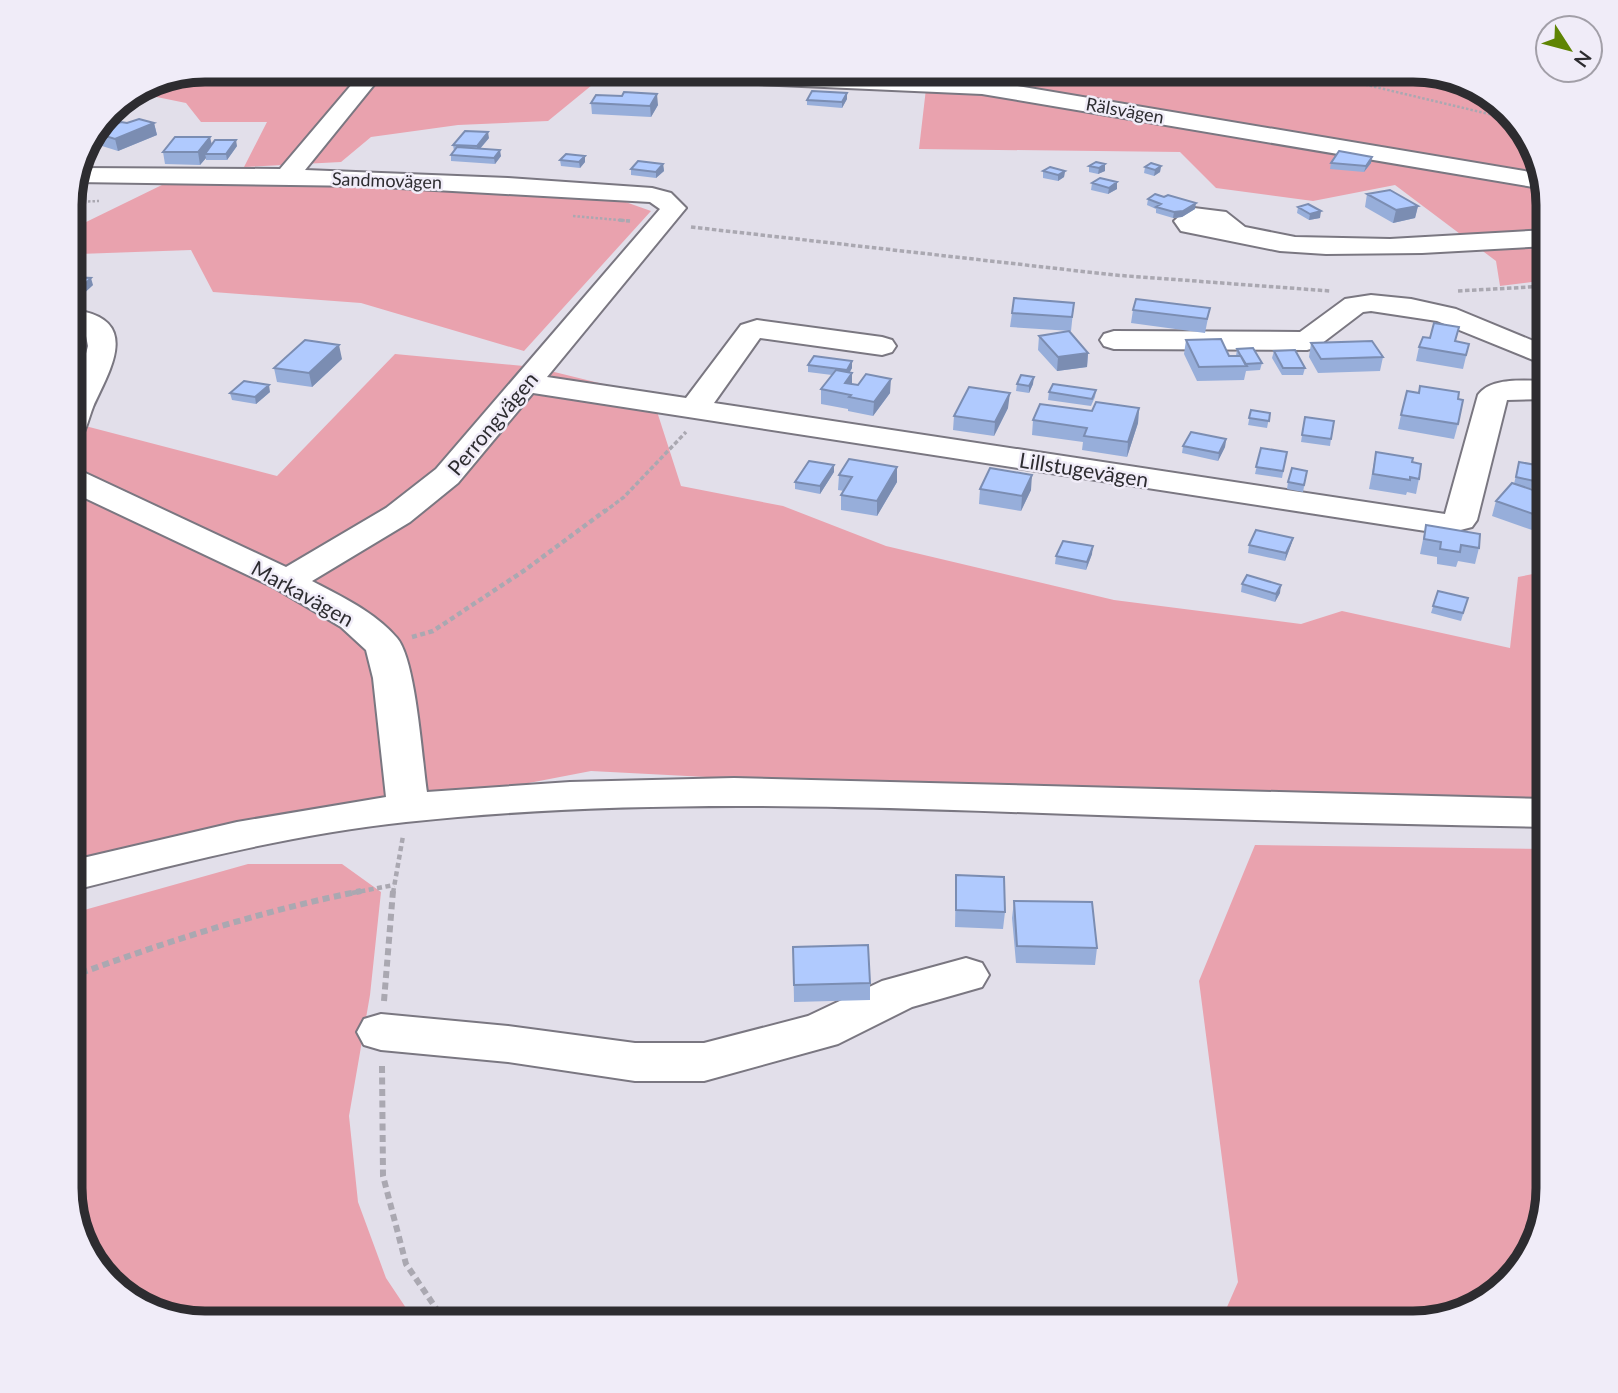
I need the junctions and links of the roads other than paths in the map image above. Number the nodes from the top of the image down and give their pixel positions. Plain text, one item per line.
1 (874, 82) edge
2 (364, 83) edge
3 (86, 175) edge
4 (288, 176) junction
5 (1533, 180) edge
6 (661, 223) joint
7 (1236, 233) dead end
8 (1536, 239) edge
9 (85, 320) dead end
10 (1114, 340) dead end
11 (882, 346) dead end
12 (1536, 352) edge
13 (526, 383) junction
14 (1536, 390) edge
15 (83, 391) edge
16 (694, 409) junction
17 (83, 483) edge
18 (287, 581) junction
19 (408, 807) junction
20 (1536, 813) edge
21 (83, 873) edge
22 (966, 975) dead end
23 (381, 1032) road end

1 - 5 street, Rälsvägen
2 - 4 street
3 - 4 street, Sandmovägen
4 - 6 street, Sandmovägen
6 - 13 street, Perrongvägen
7 - 8 street
9 - 15 street
10 - 12 street
11 - 16 street
13 - 16 street, Lillstugevägen
13 - 18 street, Perrongvägen
14 - 16 street, Lillstugevägen
17 - 18 street, Markavägen
18 - 19 street, Markavägen
19 - 20 street
19 - 21 street
22 - 23 street

